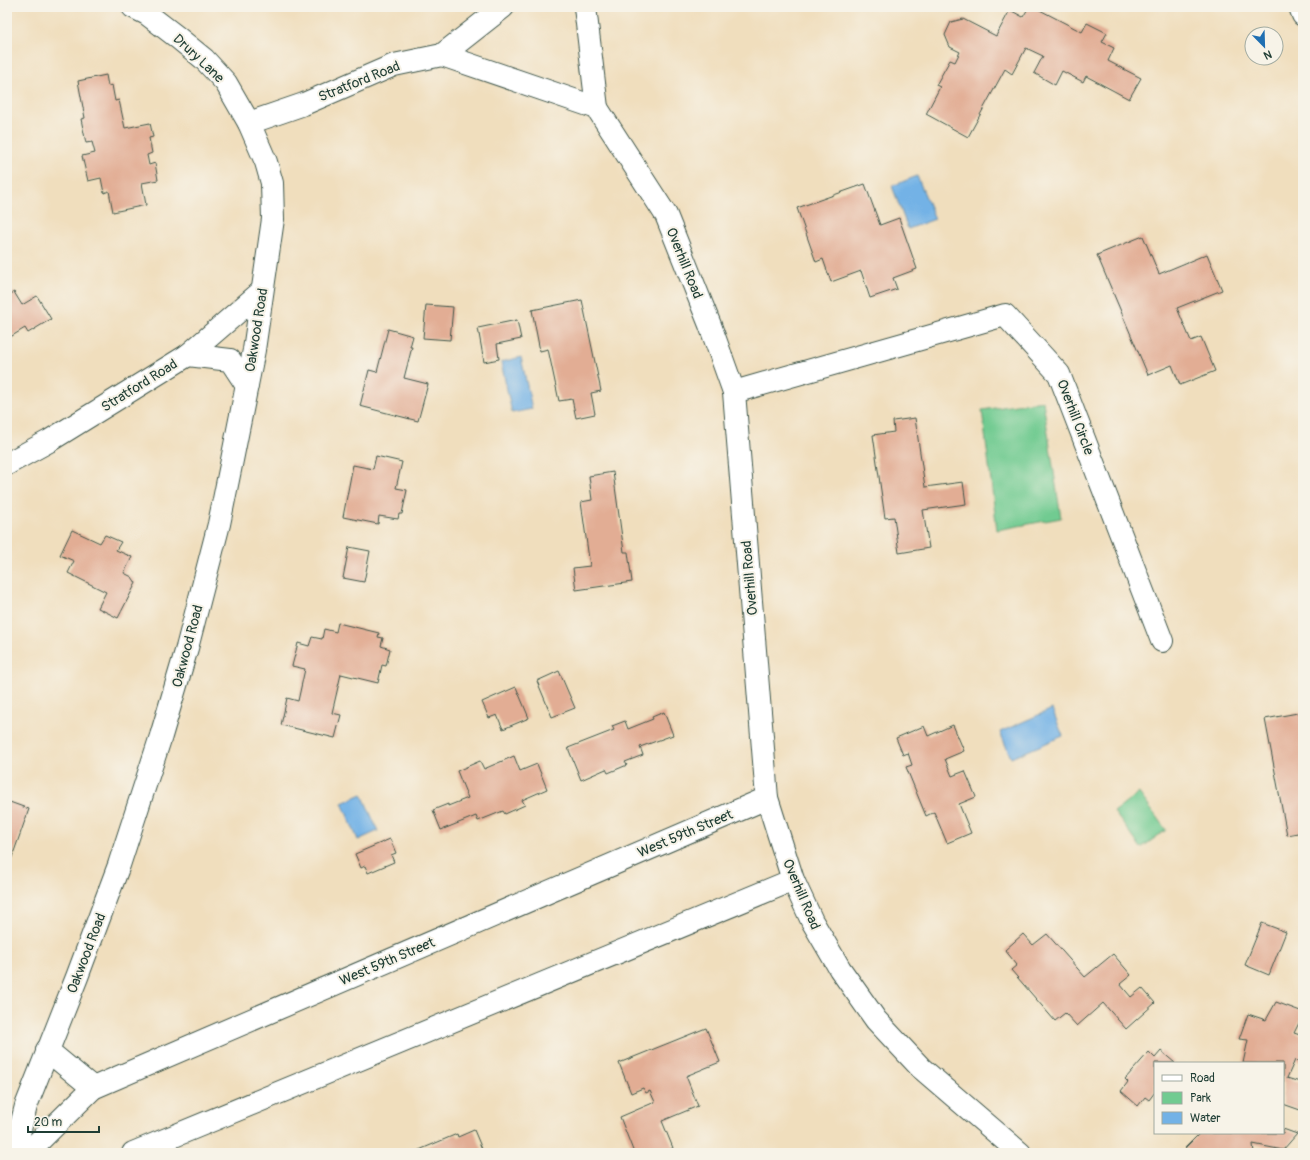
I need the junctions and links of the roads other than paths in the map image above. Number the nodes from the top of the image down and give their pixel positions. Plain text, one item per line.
1 (133, 7) edge
2 (503, 7) edge
3 (585, 7) edge
4 (1300, 7) edge
5 (1303, 15) edge
6 (442, 54) junction
7 (597, 108) junction
8 (249, 123) junction
9 (262, 291) junction
10 (188, 355) junction
11 (247, 386) junction
12 (734, 392) junction
13 (7, 464) edge
14 (1162, 641) dead end
15 (767, 798) junction
16 (793, 880) junction
17 (47, 1050) junction
18 (93, 1088) junction
19 (14, 1153) edge
20 (27, 1153) edge
21 (134, 1153) edge
22 (1020, 1153) edge

1 - 8 street, Drury Lane
2 - 6 street, Stratford Road
3 - 7 street
4 - 5 street
6 - 7 street
6 - 8 street, Stratford Road
7 - 12 street, Overhill Road
8 - 9 street, Oakwood Road
9 - 10 street, Stratford Road
9 - 11 street, Oakwood Road
10 - 11 street
10 - 13 street, Stratford Road
11 - 17 street, Oakwood Road
12 - 14 street, Overhill Circle
12 - 15 street, Overhill Road
15 - 16 street, Overhill Road
15 - 18 street, West 59th Street
16 - 21 street
16 - 22 street, Overhill Road
17 - 18 street
17 - 19 street, Oakwood Road
18 - 20 street, West 59th Street

